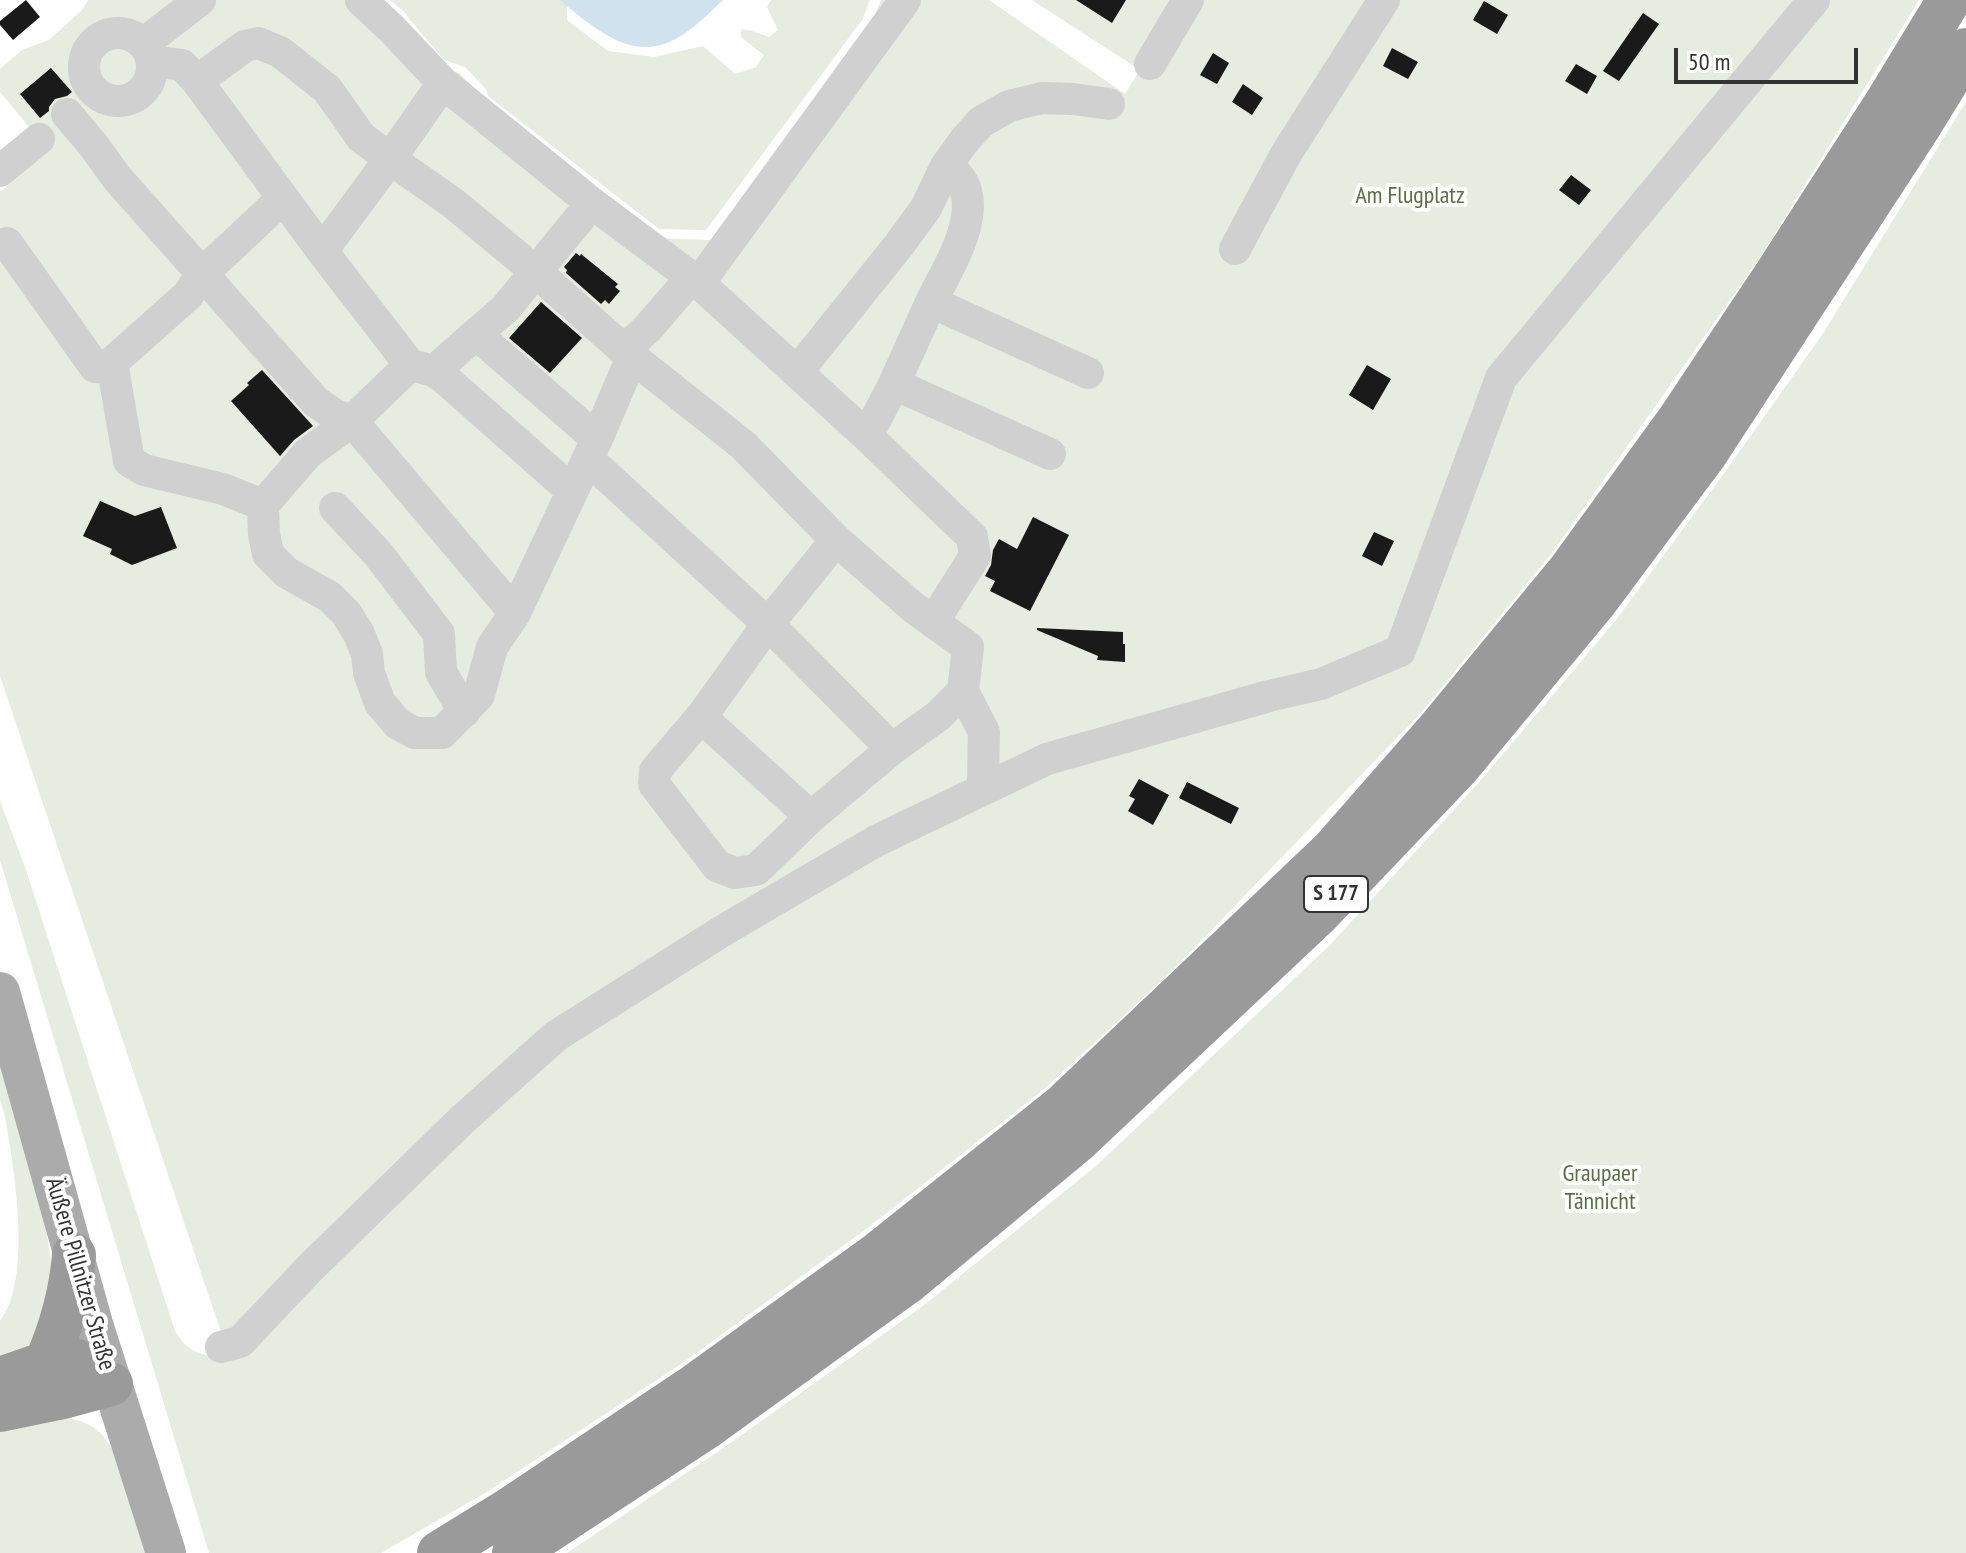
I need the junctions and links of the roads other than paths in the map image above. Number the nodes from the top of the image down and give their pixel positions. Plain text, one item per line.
1 (200, 0) edge
2 (361, 0) edge
3 (905, 0) edge
4 (1188, 0) edge
5 (1384, 0) edge
6 (1814, 0) edge
7 (1949, 0) edge
8 (1966, 50) edge
9 (1150, 64) dead end
10 (197, 81) junction
11 (443, 83) junction
12 (1109, 104) dead end
13 (67, 114) dead end
14 (39, 139) dead end
15 (390, 159) junction
16 (946, 166) junction
17 (0, 171) edge
18 (283, 198) junction
19 (592, 203) junction
20 (7, 243) dead end
21 (1235, 249) dead end
22 (322, 251) junction
23 (535, 271) junction
24 (202, 274) junction
25 (695, 281) junction
26 (931, 302) junction
27 (476, 334) junction
28 (628, 353) junction
29 (112, 363) junction
30 (422, 368) junction
31 (797, 372) junction
32 (1088, 373) dead end
33 (894, 384) junction
34 (352, 421) junction
35 (867, 436) junction
36 (592, 449) junction
37 (1050, 454) dead end
38 (572, 491) junction
39 (263, 505) junction
40 (335, 508) dead end
41 (836, 540) junction
42 (515, 613) junction
43 (933, 622) junction
44 (768, 624) junction
45 (963, 691) junction
46 (464, 712) junction
47 (701, 717) junction
48 (892, 749) junction
49 (983, 780) dead end
50 (811, 817) junction
51 (0, 992) edge
52 (74, 1255) junction
53 (221, 1347) dead end
54 (46, 1363) junction
55 (109, 1376) junction
56 (0, 1379) edge
57 (0, 1410) edge
58 (166, 1553) edge
59 (439, 1553) edge
60 (514, 1553) edge

1 - 10 lane
2 - 11 lane
3 - 25 lane
4 - 9 lane
5 - 21 lane
6 - 53 lane
7 - 59 highway, S 177
8 - 60 highway, S 177
10 - 15 lane
10 - 18 lane
11 - 15 lane
11 - 19 lane
12 - 16 lane
13 - 24 lane
14 - 17 lane
15 - 22 lane
15 - 23 lane
16 - 26 lane
16 - 31 lane
18 - 22 lane
18 - 24 lane
19 - 23 lane
19 - 25 lane
20 - 29 lane
22 - 30 lane
23 - 27 lane
23 - 28 lane
24 - 29 lane
24 - 34 lane
25 - 28 lane
25 - 31 lane
26 - 32 lane
26 - 33 lane
27 - 30 lane
27 - 36 lane
28 - 36 lane
28 - 41 lane
29 - 39 lane
30 - 34 lane
30 - 38 lane
31 - 35 lane
33 - 35 lane
33 - 37 lane
34 - 39 lane
34 - 42 lane
35 - 43 lane
36 - 38 lane
36 - 44 lane
38 - 42 lane
39 - 46 lane
40 - 46 lane
41 - 43 lane
41 - 44 lane
42 - 46 lane
43 - 45 lane
44 - 47 lane
44 - 48 lane
45 - 48 lane
45 - 49 lane
47 - 50 lane
47 - 50 lane
48 - 50 lane
51 - 52 main road, Äußere Pillnitzer Straße
52 - 54 highway
52 - 55 main road, Äußere Pillnitzer Straße
54 - 55 highway
54 - 56 highway
55 - 57 highway
55 - 58 main road, Äußere Pillnitzer Straße

